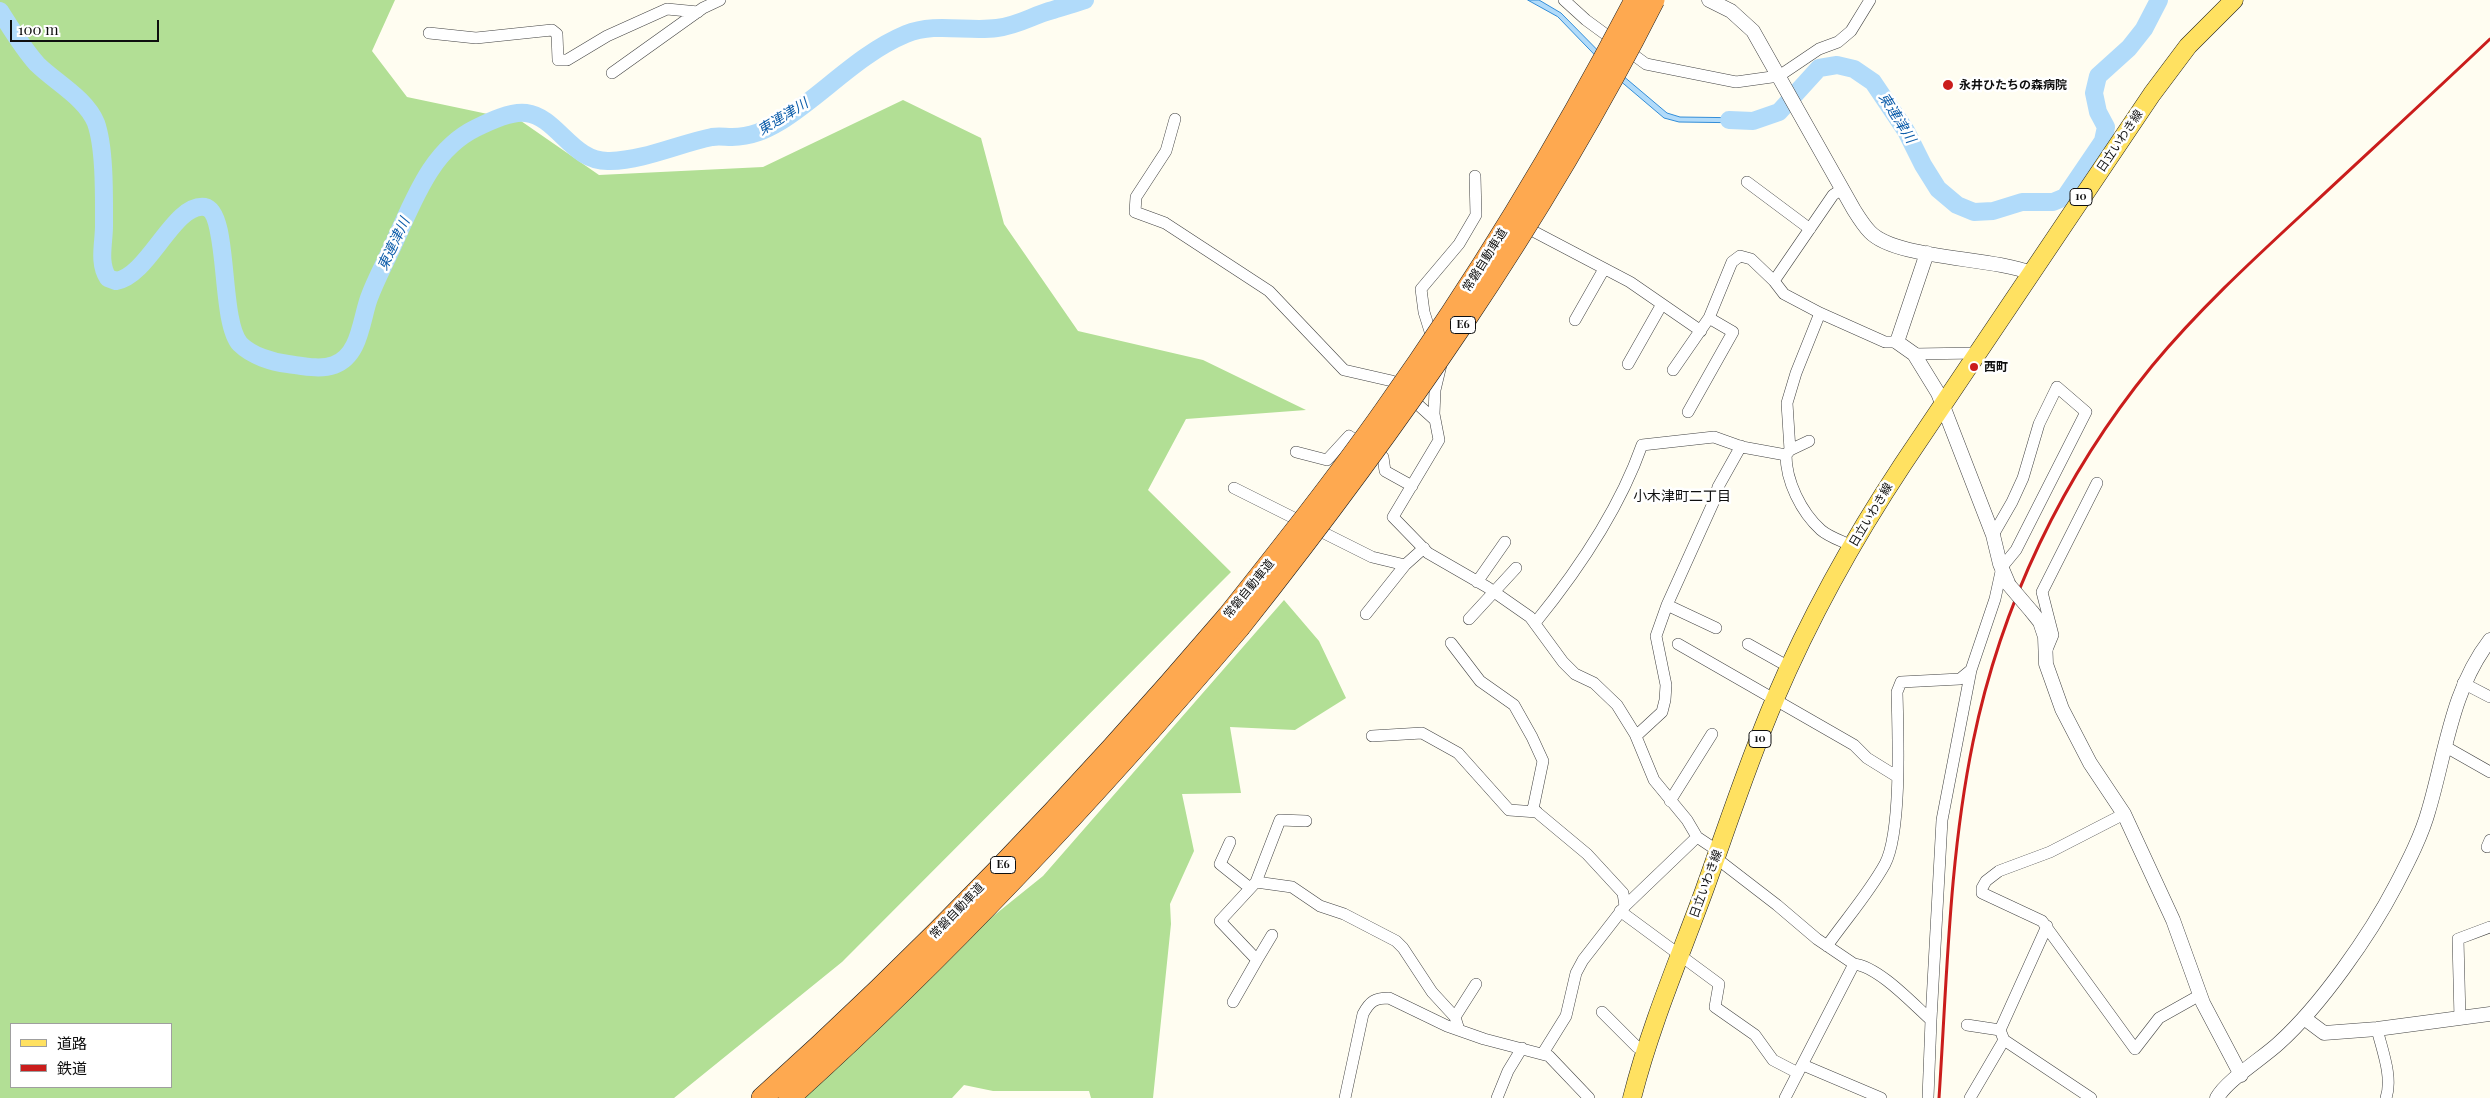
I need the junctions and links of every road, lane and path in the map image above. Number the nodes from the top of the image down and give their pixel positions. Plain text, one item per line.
1 (720, 0) edge
2 (1564, 0) edge
3 (1635, 0) edge
4 (1654, 0) edge
5 (1709, 0) edge
6 (1870, 0) edge
7 (2234, 0) edge
8 (698, 12) junction
9 (429, 33) dead end
10 (612, 73) dead end
11 (1781, 79) junction
12 (1175, 119) dead end
13 (1475, 176) dead end
14 (1747, 182) dead end
15 (1842, 189) junction
16 (1810, 229) junction
17 (1531, 230) dead end
18 (1927, 253) junction
19 (1604, 269) junction
20 (2031, 273) junction
21 (1774, 281) junction
22 (1662, 304) junction
23 (1820, 313) junction
24 (1710, 318) junction
25 (1575, 320) dead end
26 (1701, 331) junction
27 (1898, 342) junction
28 (1977, 353) junction
29 (1914, 354) junction
30 (1628, 364) dead end
31 (1673, 370) dead end
32 (1942, 405) junction
33 (1688, 412) dead end
34 (1435, 420) junction
35 (1809, 441) dead end
36 (1741, 446) junction
37 (1296, 452) dead end
38 (1788, 452) junction
39 (2097, 483) dead end
40 (1412, 486) junction
41 (1234, 488) dead end
42 (1993, 535) junction
43 (1505, 542) dead end
44 (1852, 546) junction
45 (1424, 548) junction
46 (1405, 566) junction
47 (1516, 568) dead end
48 (2002, 568) junction
49 (1477, 582) junction
50 (1493, 591) junction
51 (1667, 605) junction
52 (1366, 614) dead end
53 (1469, 619) dead end
54 (1233, 622) junction
55 (1535, 623) junction
56 (1716, 628) dead end
57 (2490, 640) edge
58 (1451, 643) dead end
59 (1678, 644) dead end
60 (1748, 644) dead end
61 (2046, 654) junction
62 (1790, 667) junction
63 (1971, 670) junction
64 (2463, 683) junction
65 (2490, 697) edge
66 (1775, 700) junction
67 (1712, 734) dead end
68 (1372, 736) dead end
69 (1636, 736) junction
70 (2446, 747) junction
71 (2490, 772) edge
72 (1896, 776) junction
73 (1670, 801) junction
74 (1536, 812) junction
75 (2124, 814) junction
76 (1306, 821) dead end
77 (1697, 837) junction
78 (1230, 842) dead end
79 (1717, 855) junction
80 (1253, 885) junction
81 (1623, 909) junction
82 (2047, 926) junction
83 (2490, 927) edge
84 (1272, 935) dead end
85 (1827, 946) junction
86 (1680, 956) junction
87 (1257, 960) junction
88 (1854, 964) junction
89 (1476, 984) dead end
90 (2200, 995) junction
91 (1233, 1002) dead end
92 (1602, 1012) dead end
93 (2490, 1014) edge
94 (1455, 1017) junction
95 (2304, 1018) junction
96 (2460, 1019) junction
97 (1931, 1020) junction
98 (1966, 1025) dead end
99 (2376, 1029) junction
100 (1458, 1030) junction
101 (2002, 1035) junction
102 (1522, 1048) junction
103 (1645, 1051) junction
104 (1543, 1053) junction
105 (1801, 1069) junction
106 (2241, 1075) junction
107 (1581, 1089) junction
108 (762, 1098) edge
109 (789, 1098) edge
110 (1345, 1098) edge
111 (1498, 1098) edge
112 (1572, 1098) edge
113 (1589, 1098) edge
114 (1632, 1098) edge
115 (1785, 1098) edge
116 (1882, 1098) edge
117 (1928, 1098) edge
118 (1970, 1098) edge
119 (2091, 1098) edge
120 (2217, 1098) edge
121 (2386, 1098) edge

1 - 8 street
2 - 11 street
3 - 54 highway, 常磐自動車道 / E6, bridge
4 - 54 highway, 常磐自動車道 / E6, bridge
5 - 11 street
6 - 11 street
7 - 20 main road, 日立いわき線 / 10
8 - 9 street
8 - 10 street
11 - 15 street
12 - 34 street
13 - 34 street
14 - 16 street
15 - 16 street
15 - 18 street
16 - 21 street
17 - 19 street
18 - 20 street
18 - 27 street
19 - 22 street
19 - 25 street
20 - 28 main road, 日立いわき線 / 10
21 - 23 street
21 - 24 street
22 - 26 street
22 - 30 street
23 - 27 street
23 - 38 street
24 - 26 street
24 - 33 street
26 - 31 street
27 - 29 street
28 - 29 street
28 - 32 main road, 日立いわき線 / 10
29 - 32 street
32 - 42 street
32 - 44 main road, 日立いわき線 / 10
34 - 40 street
35 - 38 street
36 - 38 street
36 - 51 street
36 - 55 street
37 - 40 street
38 - 44 street
39 - 61 street
40 - 45 street
41 - 46 street
42 - 48 street
42 - 48 street
43 - 49 street
44 - 62 main road, 日立いわき線 / 10
45 - 46 street
45 - 49 street
46 - 52 street
47 - 50 street
48 - 61 street, bridge
48 - 63 street
49 - 50 street
50 - 53 street
50 - 55 street
51 - 56 street
51 - 69 street
54 - 108 highway, 常磐自動車道 / E6
54 - 109 highway, 常磐自動車道 / E6
55 - 69 street
57 - 64 street
58 - 74 street
59 - 66 street
60 - 62 street
61 - 75 street
62 - 66 main road, 日立いわき線 / 10
63 - 72 street
63 - 97 street
64 - 65 street
64 - 70 street
66 - 72 street
66 - 79 main road, 日立いわき線 / 10
67 - 73 street
68 - 74 street
69 - 73 street
70 - 71 street
70 - 95 street
72 - 85 street
73 - 77 street
74 - 81 street
75 - 82 street
75 - 90 street
76 - 80 street
77 - 79 street
77 - 81 street
78 - 80 street
79 - 85 street
79 - 86 main road, 日立いわき線 / 10
80 - 87 street
80 - 94 street
81 - 86 street
81 - 104 street
82 - 90 street
82 - 101 street
83 - 96 street
84 - 87 street
85 - 88 street
86 - 103 main road, 日立いわき線 / 10
86 - 105 street
87 - 91 street
88 - 97 street
88 - 105 street
89 - 94 street
90 - 106 street
92 - 103 street
93 - 96 street
94 - 100 street
95 - 99 street
95 - 106 street
96 - 99 street
97 - 117 street
98 - 101 street
99 - 121 street
100 - 102 street
100 - 110 street
101 - 118 street
101 - 119 street
102 - 104 street
102 - 111 street
103 - 114 main road, 日立いわき線 / 10
104 - 107 street
105 - 115 street
105 - 116 street
106 - 120 street
107 - 112 street
107 - 113 street

